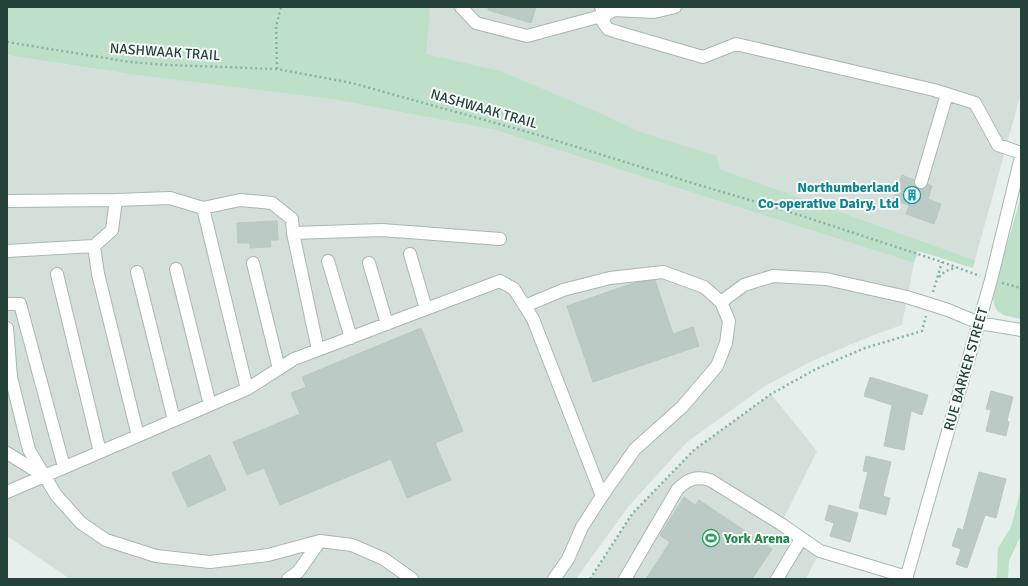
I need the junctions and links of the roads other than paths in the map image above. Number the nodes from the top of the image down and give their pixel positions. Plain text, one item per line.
1 (461, 7) edge
2 (675, 7) edge
3 (603, 11) edge
4 (947, 94) junction
5 (1021, 153) edge
6 (1021, 157) edge
7 (921, 182) dead end
8 (116, 200) junction
9 (7, 201) edge
10 (203, 208) junction
11 (293, 233) junction
12 (500, 239) dead end
13 (94, 246) junction
14 (7, 251) edge
15 (410, 254) dead end
16 (328, 261) dead end
17 (253, 263) dead end
18 (369, 263) dead end
19 (176, 269) dead end
20 (137, 272) dead end
21 (57, 274) dead end
22 (721, 302) junction
23 (7, 304) edge
24 (525, 306) junction
25 (426, 309) junction
26 (979, 323) junction
27 (387, 324) junction
28 (7, 328) edge
29 (1021, 330) edge
30 (351, 338) junction
31 (318, 350) junction
32 (279, 369) junction
33 (247, 389) junction
34 (210, 405) junction
35 (174, 420) junction
36 (138, 436) junction
37 (100, 452) junction
38 (7, 453) edge
39 (64, 467) junction
40 (44, 476) junction
41 (7, 492) edge
42 (602, 496) junction
43 (801, 539) junction
44 (320, 541) junction
45 (907, 578) edge
46 (288, 579) edge
47 (412, 579) edge
48 (554, 579) edge
49 (625, 579) edge
50 (777, 579) edge

1 - 3 street
2 - 3 street
3 - 4 street
4 - 5 street
4 - 7 street
6 - 26 street, RUE BARKER STREET
8 - 9 street
8 - 10 street
8 - 13 street
10 - 11 street
10 - 33 street
11 - 12 street
11 - 31 street
13 - 14 street
13 - 36 street
15 - 25 street
16 - 30 street
17 - 32 street
18 - 27 street
19 - 34 street
20 - 35 street
21 - 37 street
22 - 24 street
22 - 26 street
22 - 42 street
23 - 39 street
24 - 25 street
24 - 42 street
25 - 27 street
26 - 29 street
26 - 45 street, RUE BARKER STREET
27 - 30 street
28 - 40 street
30 - 31 street
31 - 32 street
32 - 33 street
33 - 34 street
34 - 35 street
35 - 36 street
36 - 37 street
37 - 39 street
38 - 40 street
39 - 40 street
40 - 41 street
40 - 44 street
42 - 48 street
43 - 45 street
43 - 49 street
43 - 50 street
44 - 46 street
44 - 47 street

